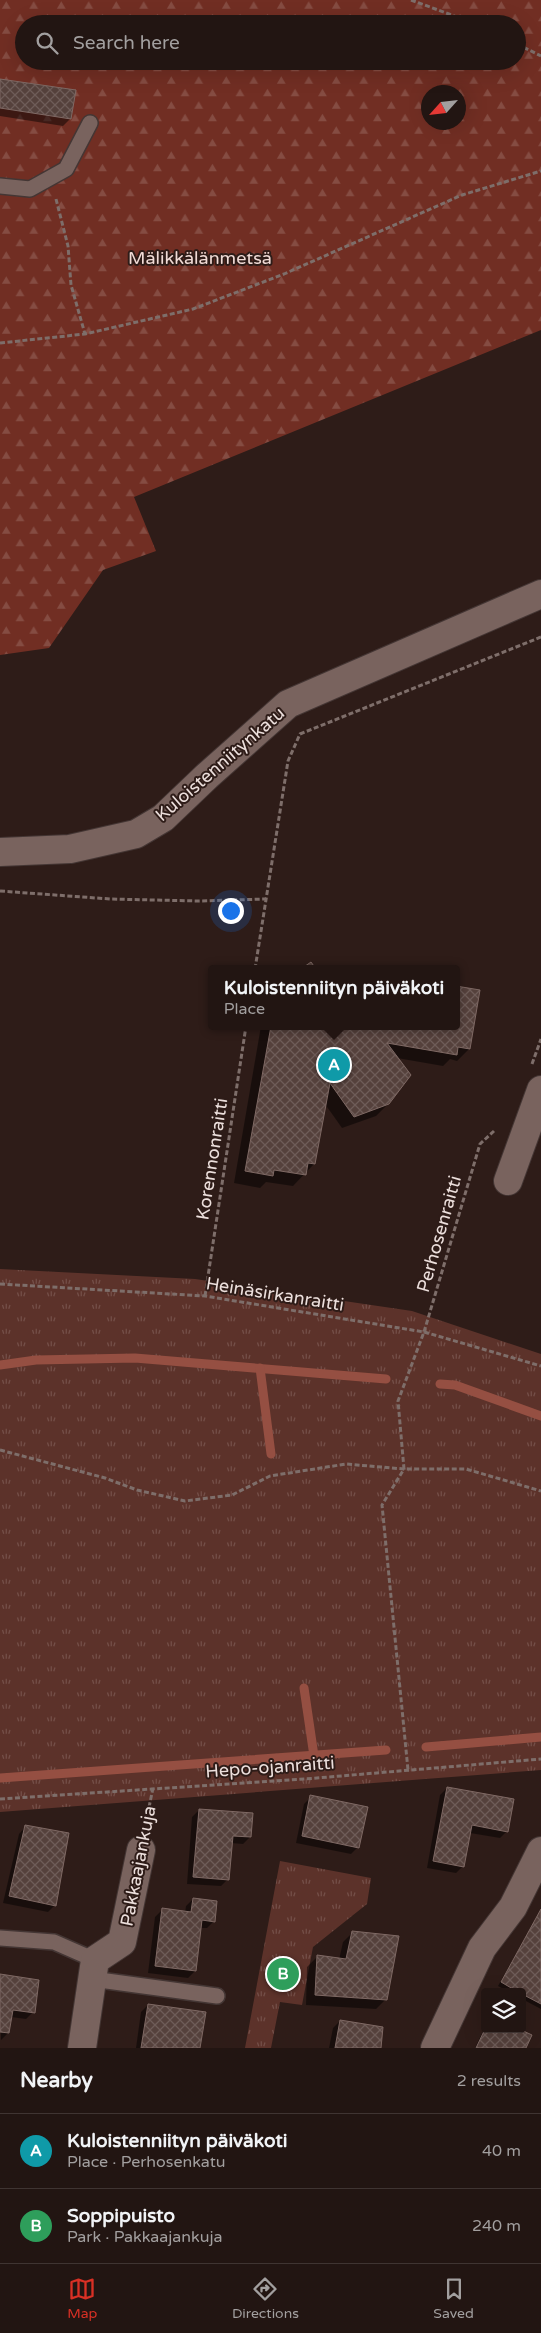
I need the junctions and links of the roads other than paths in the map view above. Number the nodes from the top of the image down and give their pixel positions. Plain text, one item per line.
1 (90, 123) dead end
2 (0, 186) edge
3 (541, 594) edge
4 (0, 852) edge
5 (541, 1090) edge
6 (508, 1181) dead end
7 (141, 1850) road end
8 (541, 1850) edge
9 (0, 1938) edge
10 (93, 1969) junction
11 (217, 1996) dead end
12 (82, 2048) edge
13 (435, 2048) edge

1 - 2 lane
3 - 4 street, Kuloistenniitynkatu
5 - 6 street
7 - 10 street, Pakkaajankuja
8 - 13 street
9 - 10 lane
10 - 11 lane
10 - 12 street

